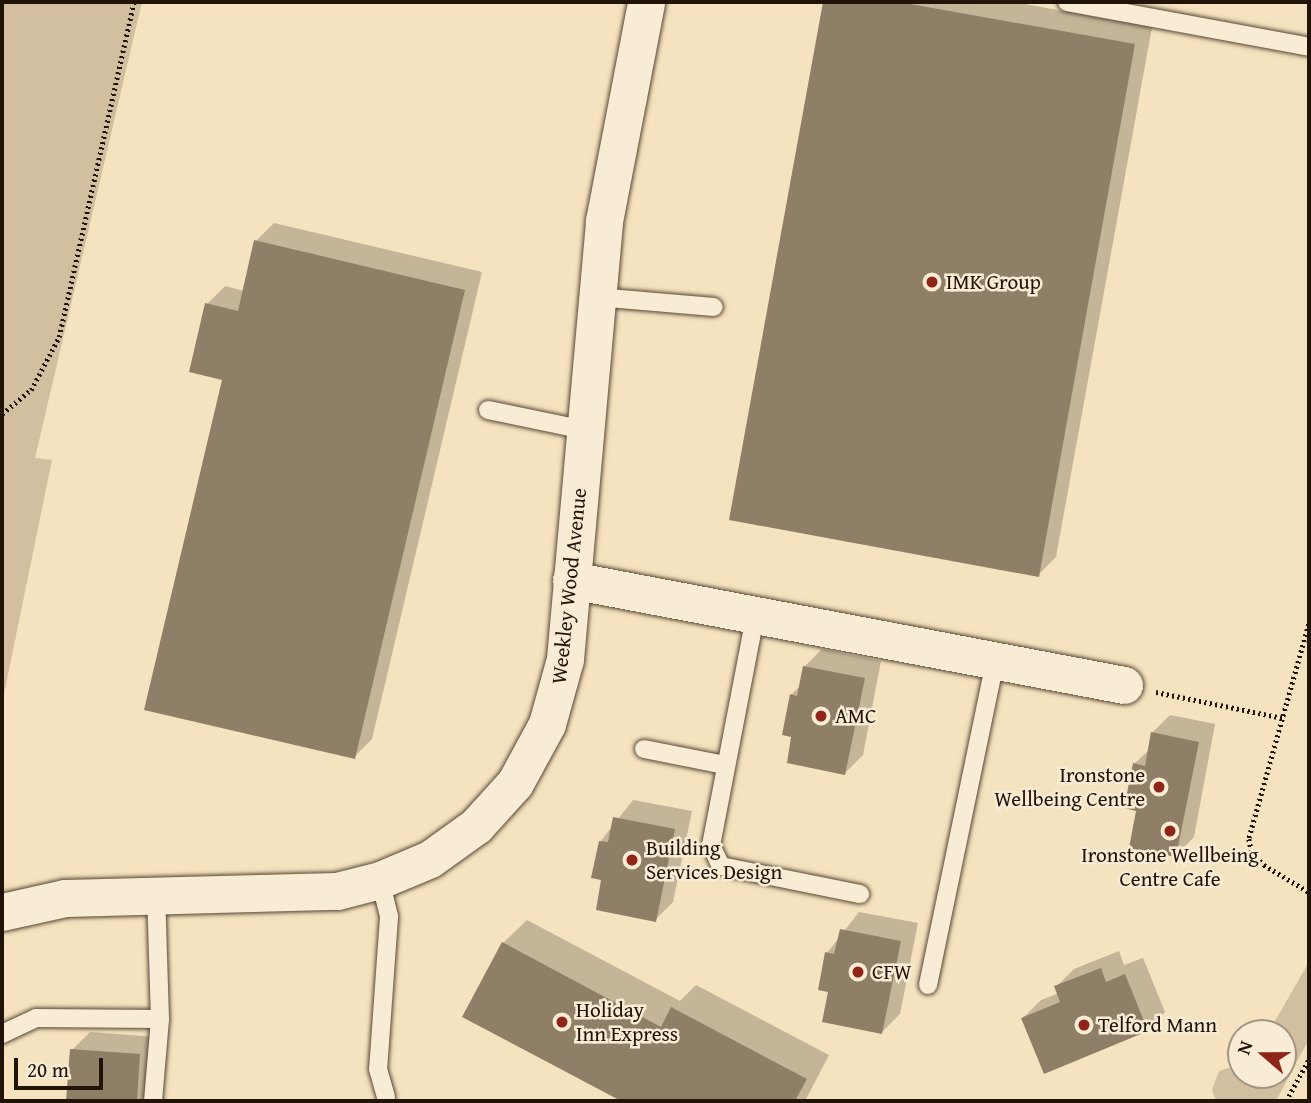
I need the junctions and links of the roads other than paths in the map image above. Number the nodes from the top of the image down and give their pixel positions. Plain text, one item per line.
1 (646, 2) edge
2 (1068, 2) edge
3 (1309, 47) edge
4 (597, 297) junction
5 (714, 307) dead end
6 (488, 410) dead end
7 (585, 430) junction
8 (571, 580) junction
9 (755, 617) junction
10 (995, 661) junction
11 (1124, 685) road end
12 (644, 749) dead end
13 (725, 765) junction
14 (380, 880) junction
15 (156, 893) junction
16 (860, 894) dead end
17 (2, 912) edge
18 (928, 985) dead end
19 (160, 1019) junction
20 (2, 1034) edge
21 (386, 1097) dead end
22 (153, 1101) edge

1 - 4 street, Weekley Wood Avenue
2 - 3 lane
4 - 5 lane
4 - 7 street, Weekley Wood Avenue
6 - 7 lane
7 - 8 street, Weekley Wood Avenue
8 - 9 street
8 - 14 street, Weekley Wood Avenue
9 - 10 street
9 - 13 lane
10 - 11 street
10 - 18 lane
12 - 13 lane
13 - 16 lane
14 - 15 street, Weekley Wood Avenue
14 - 21 lane
15 - 17 street, Weekley Wood Avenue
15 - 19 lane
19 - 20 lane
19 - 22 lane

